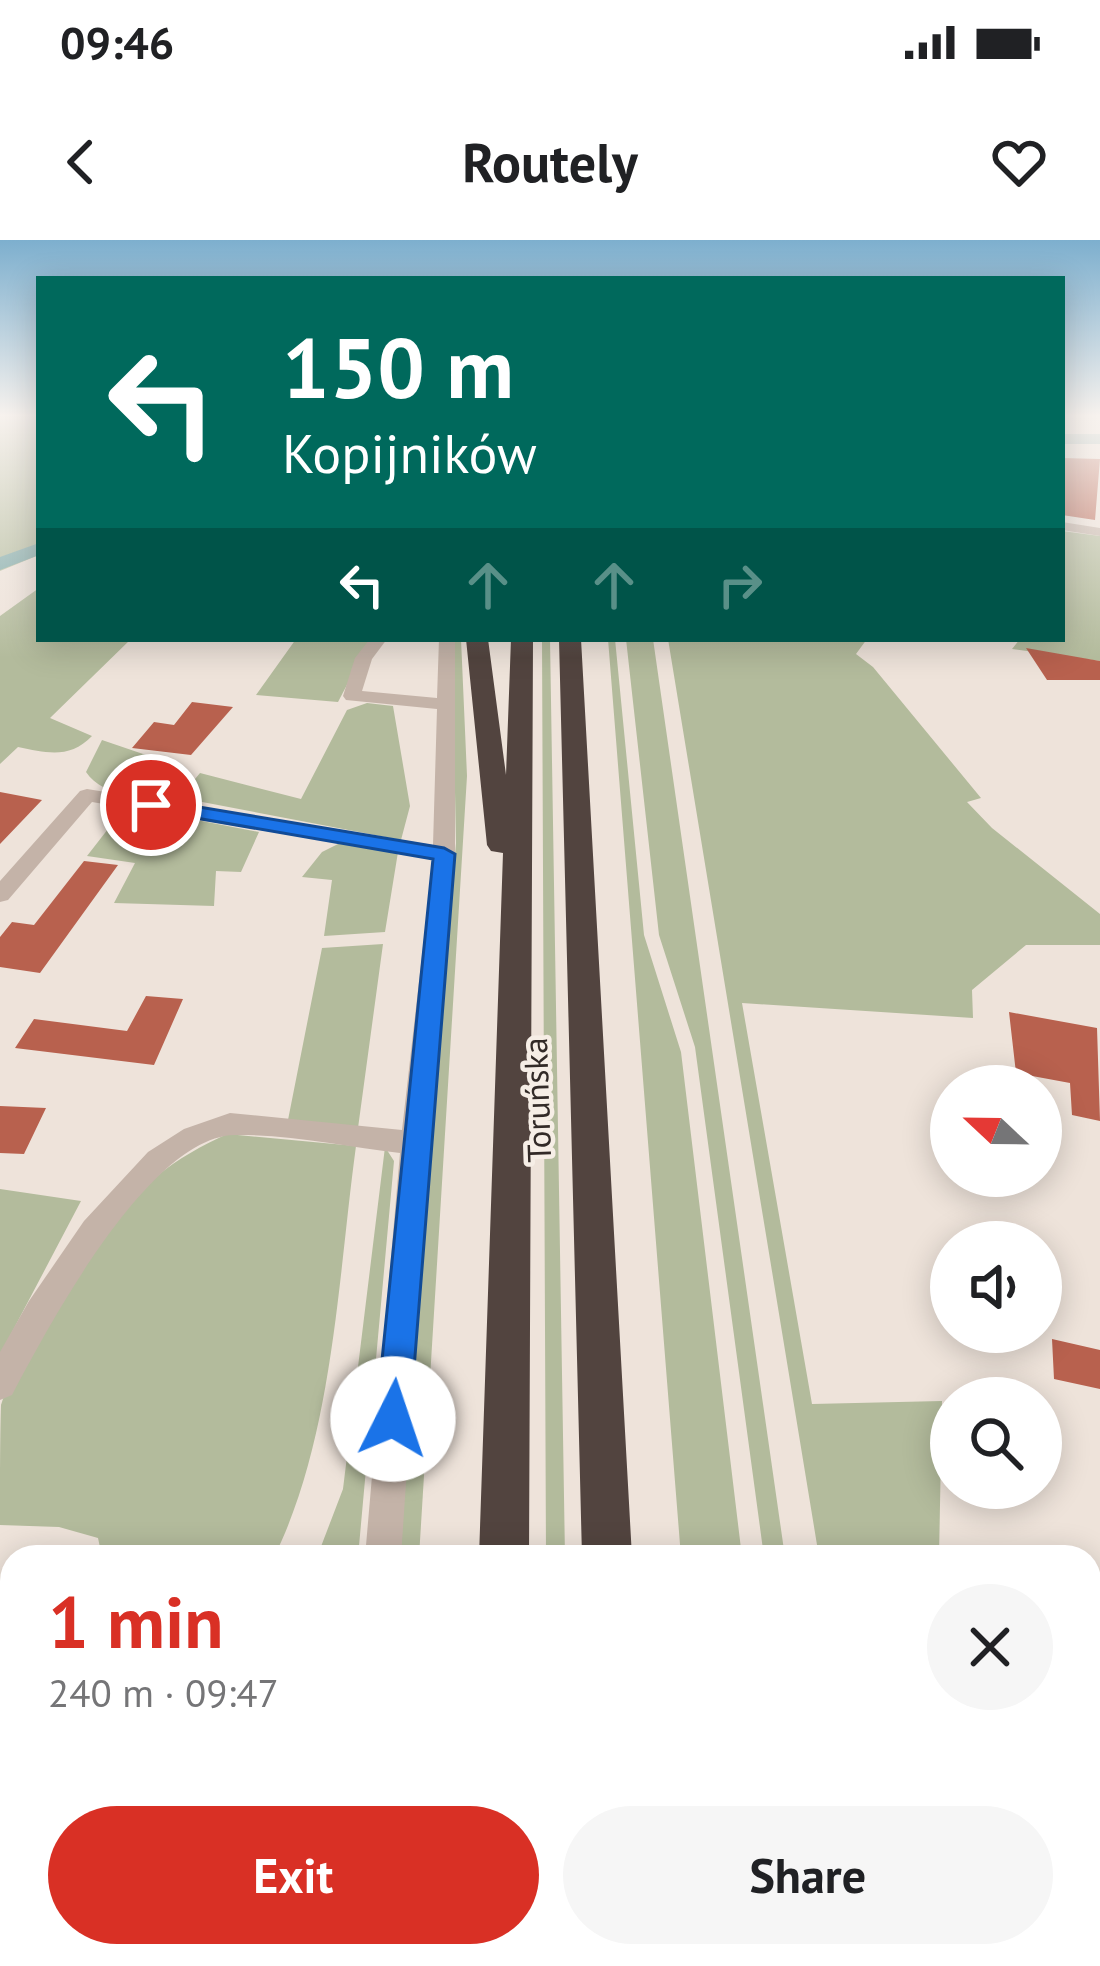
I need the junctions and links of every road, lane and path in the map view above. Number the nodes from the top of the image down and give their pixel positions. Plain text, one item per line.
1 (1065, 526) edge
2 (1100, 532) edge
3 (377, 642) edge
4 (447, 642) edge
5 (477, 642) edge
6 (522, 642) edge
7 (570, 642) edge
8 (586, 642) edge
9 (448, 704) junction
10 (574, 743) junction
11 (444, 854) junction
12 (0, 895) edge
13 (515, 1010) junction
14 (415, 1143) junction
15 (0, 1384) edge
16 (384, 1545) edge
17 (504, 1545) edge
18 (607, 1545) edge

1 - 2 street
3 - 9 street
4 - 9 street
5 - 13 highway
6 - 13 highway, Toruńska
7 - 10 highway, Toruńska
8 - 10 highway
9 - 11 street
10 - 18 highway, Toruńska
11 - 12 street
11 - 14 street
13 - 17 highway, Toruńska
14 - 15 street
14 - 16 street

